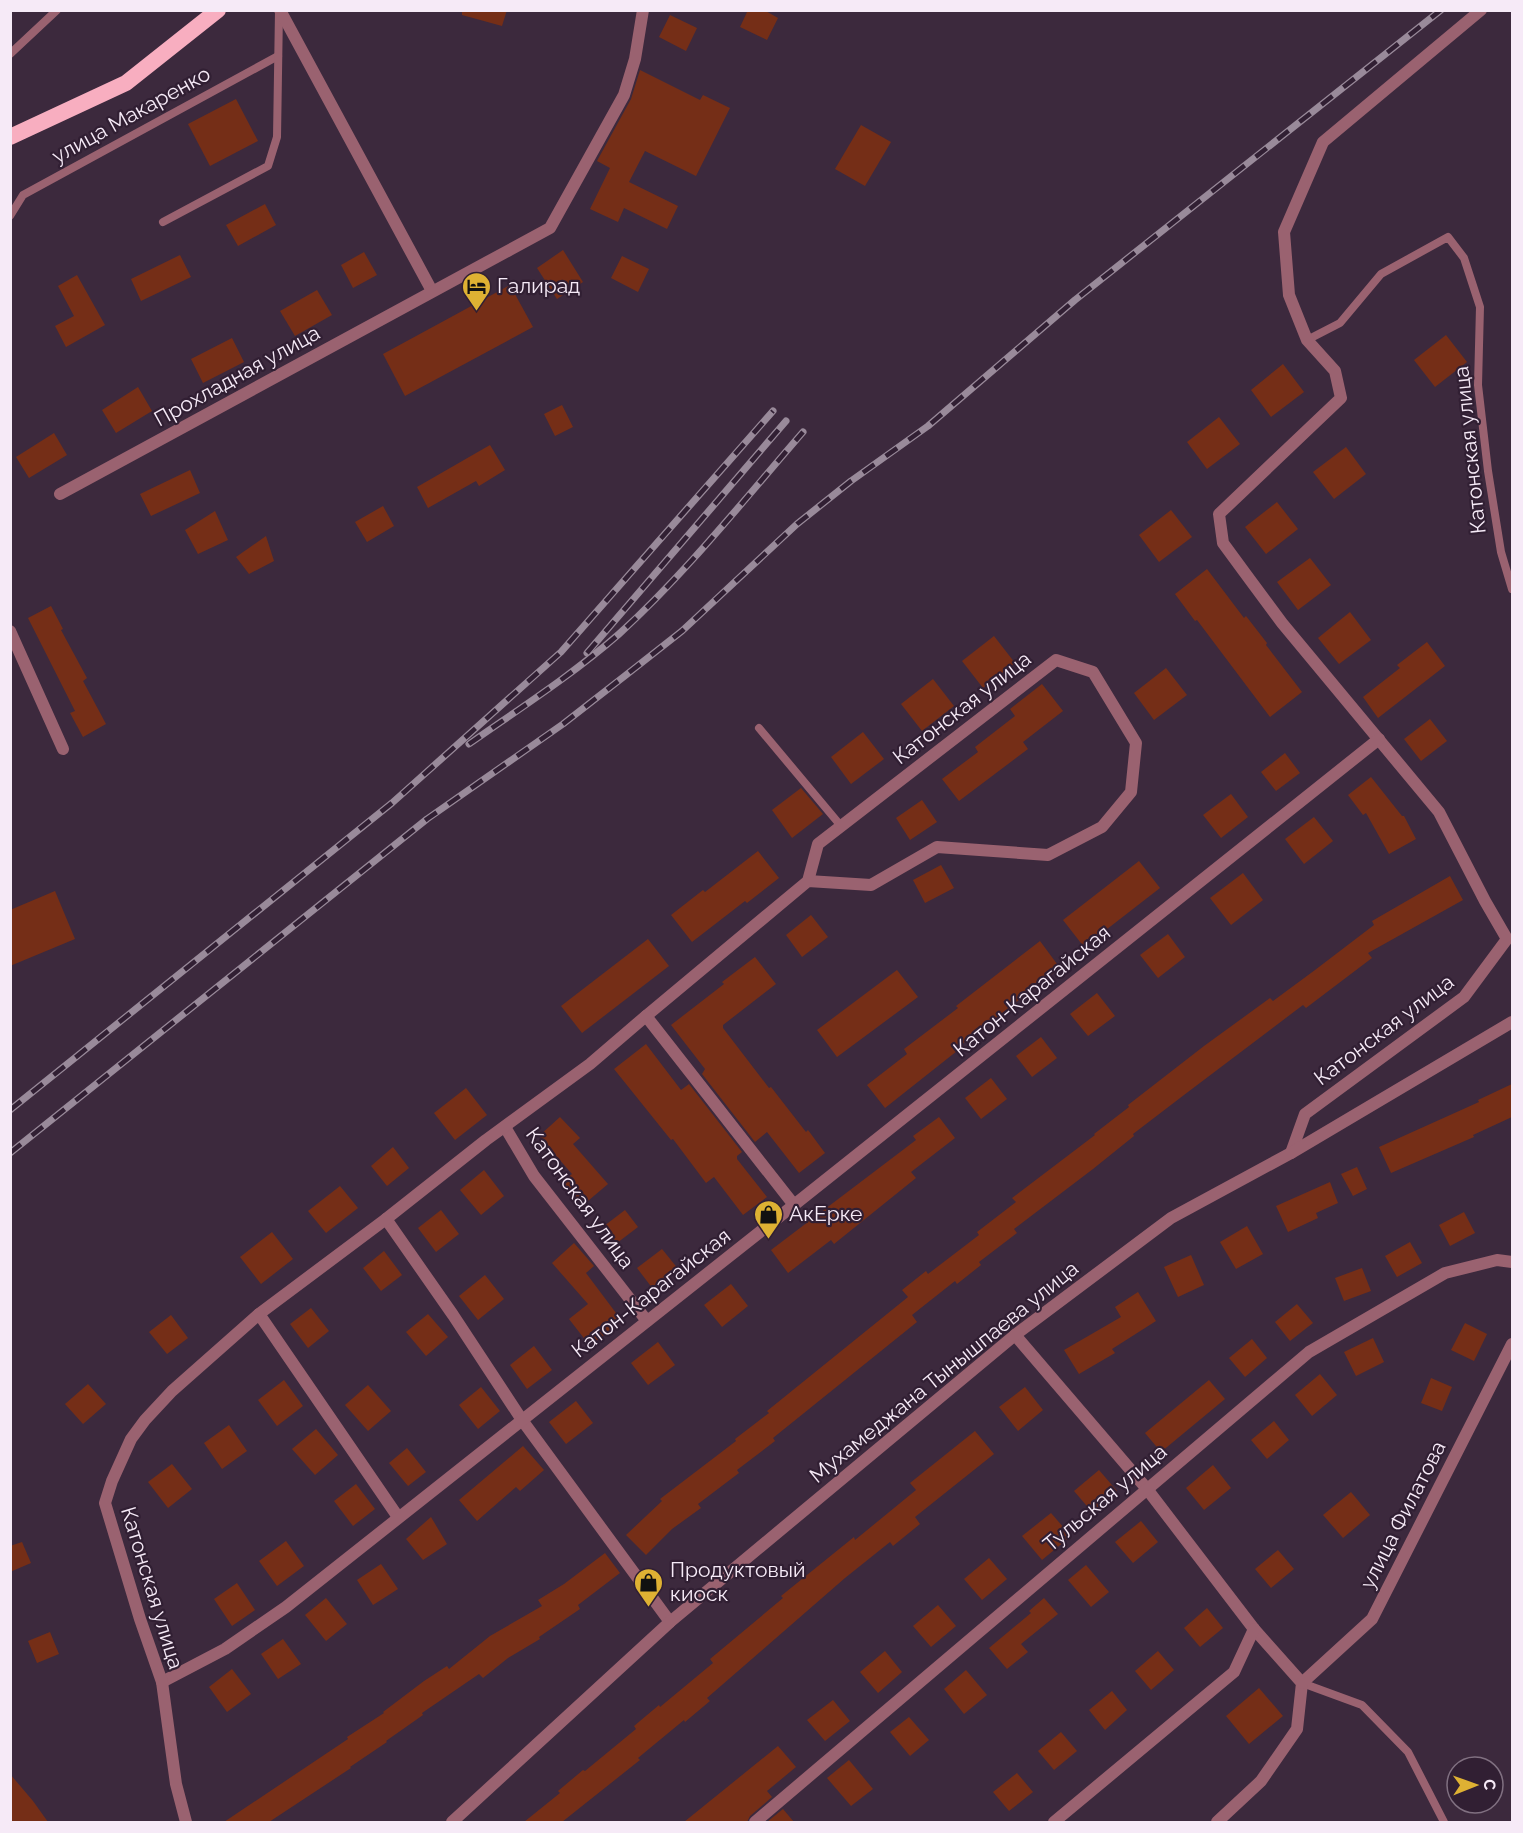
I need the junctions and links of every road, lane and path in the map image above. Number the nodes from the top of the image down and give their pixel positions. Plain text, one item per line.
1 (57, 10) edge
2 (218, 10) edge
3 (279, 10) edge
4 (644, 10) edge
5 (1481, 10) edge
6 (10, 54) edge
7 (278, 56) junction
8 (11, 136) edge
9 (10, 216) edge
10 (163, 222) dead end
11 (432, 291) junction
12 (1307, 340) junction
13 (60, 494) dead end
14 (1512, 589) edge
15 (10, 631) edge
16 (759, 728) dead end
17 (1379, 739) junction
18 (63, 749) dead end
19 (842, 826) junction
20 (808, 881) junction
21 (1510, 936) edge
22 (646, 1016) junction
23 (1512, 1022) edge
24 (505, 1127) junction
25 (1292, 1154) junction
26 (794, 1205) junction
27 (386, 1219) junction
28 (1512, 1262) edge
29 (259, 1314) junction
30 (647, 1321) junction
31 (1016, 1335) junction
32 (1512, 1344) edge
33 (522, 1420) junction
34 (1147, 1489) junction
35 (398, 1517) junction
36 (670, 1622) junction
37 (1254, 1629) junction
38 (162, 1682) junction
39 (1302, 1683) junction
40 (186, 1822) edge
41 (452, 1822) edge
42 (755, 1822) edge
43 (1054, 1822) edge
44 (1217, 1822) edge
45 (1444, 1822) edge

1 - 6 lane
2 - 8 highway
3 - 7 lane
3 - 11 street
4 - 11 street, Прохладная улица
5 - 12 street, Катонская улица
7 - 9 lane, улица Макаренко
7 - 10 lane
11 - 13 street, Прохладная улица
12 - 14 lane, Катонская улица
12 - 17 street, Катонская улица
15 - 18 street
16 - 19 lane
17 - 21 street, Катонская улица
17 - 26 street, Катон-Карагайская
19 - 20 street, Катонская улица
19 - 20 street, Катонская улица
20 - 22 street, Катонская улица
21 - 25 street, Катонская улица
22 - 24 street, Катонская улица
22 - 26 street
23 - 25 street, Мухамеджана Тынышпаева улица
24 - 27 street, Катонская улица
24 - 30 street, Катонская улица
25 - 31 street, Мухамеджана Тынышпаева улица
26 - 30 street, Катон-Карагайская
27 - 29 street, Катонская улица
27 - 33 street
28 - 34 street, Тульская улица
29 - 35 street
29 - 38 street, Катонская улица
30 - 33 street, Катон-Карагайская
31 - 34 street
31 - 36 street, Мухамеджана Тынышпаева улица
32 - 39 street, улица Филатова
33 - 35 street, Катон-Карагайская
33 - 36 street
34 - 37 street
34 - 42 street, Тульская улица
35 - 38 street, Катон-Карагайская
36 - 41 street, Мухамеджана Тынышпаева улица
37 - 39 street
37 - 43 street
38 - 40 street, Катонская улица
39 - 44 street
39 - 45 lane

